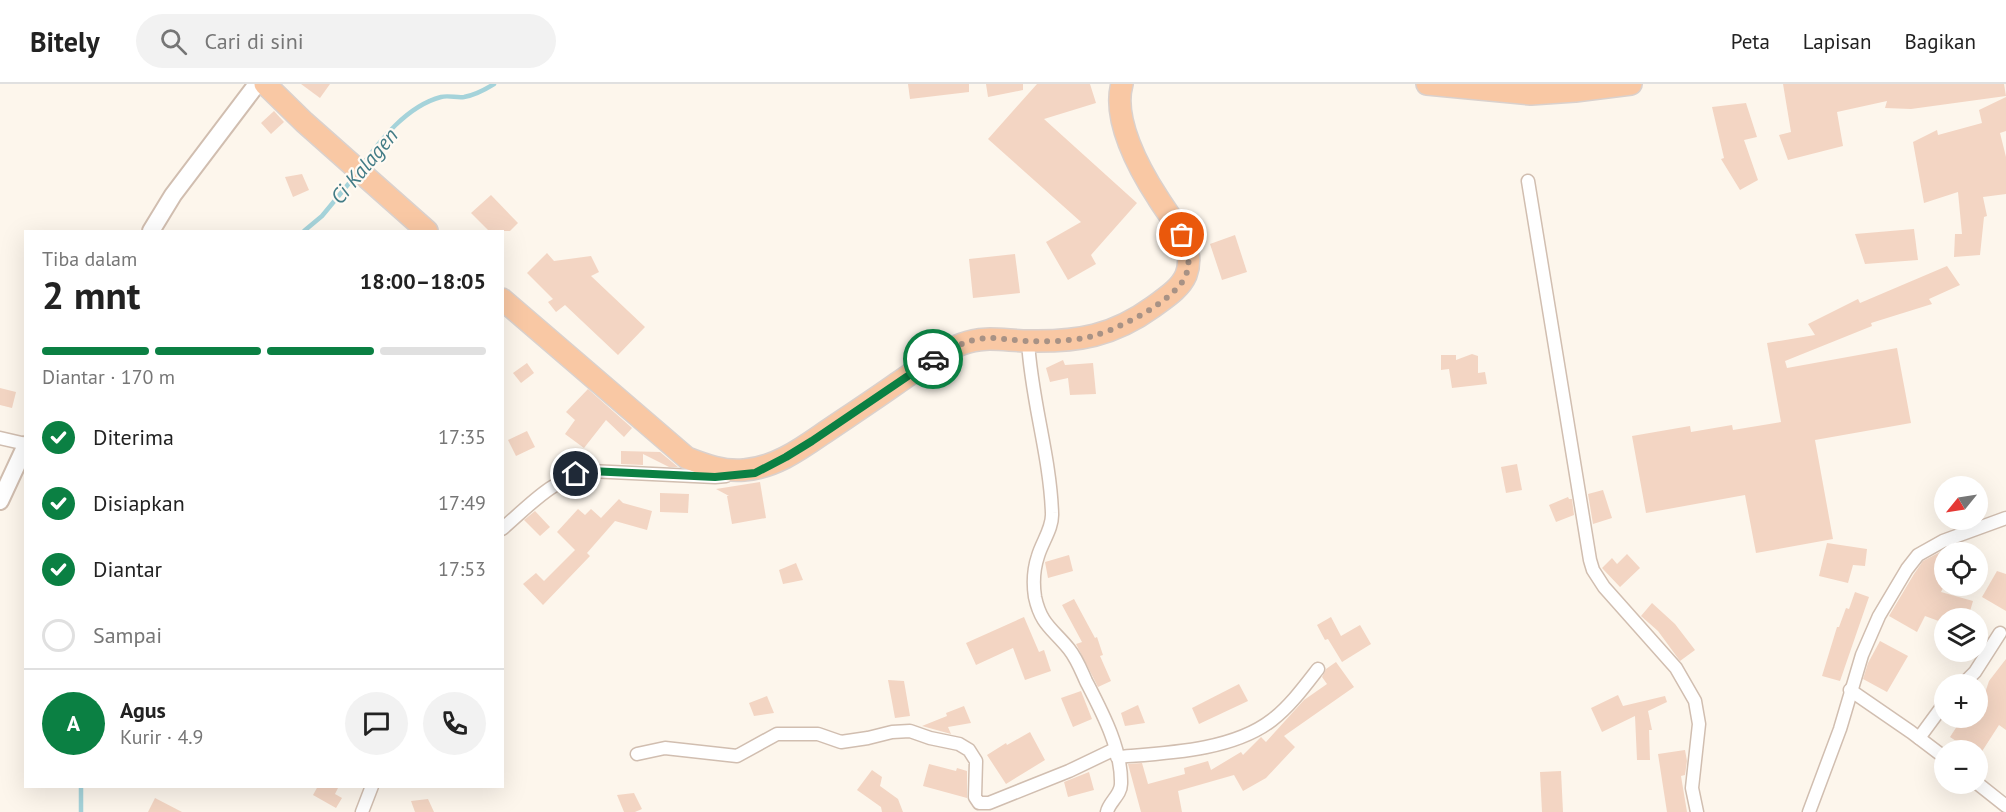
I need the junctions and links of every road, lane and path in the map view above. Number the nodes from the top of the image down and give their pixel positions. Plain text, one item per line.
1 (257, 84) edge
2 (265, 84) edge
3 (1122, 84) edge
4 (1427, 84) edge
5 (1631, 84) edge
6 (1531, 89) edge
7 (1528, 181) dead end
8 (152, 230) edge
9 (426, 230) edge
10 (504, 301) edge
11 (1028, 341) junction
12 (0, 438) edge
13 (24, 444) edge
14 (24, 448) edge
15 (764, 467) junction
16 (0, 501) edge
17 (2006, 518) edge
18 (504, 527) edge
19 (2000, 633) dead end
20 (1318, 669) dead end
21 (1973, 674) edge
22 (1850, 690) junction
23 (1934, 718) edge
24 (1919, 738) junction
25 (1934, 750) edge
26 (1116, 753) junction
27 (637, 754) dead end
28 (371, 788) edge
29 (1988, 792) edge
30 (2006, 806) edge
31 (362, 812) edge
32 (1107, 812) edge
33 (1697, 812) edge
34 (1809, 812) edge

1 - 8 street
2 - 9 highway
3 - 11 highway
4 - 6 highway
5 - 6 highway
7 - 33 street
10 - 15 highway
11 - 15 highway
11 - 26 street
12 - 13 street
14 - 16 street
15 - 18 street
17 - 22 street
19 - 21 street
20 - 26 street
22 - 24 street
22 - 34 street
23 - 24 street
24 - 25 street
26 - 27 street
26 - 32 street
28 - 31 street
29 - 30 street

